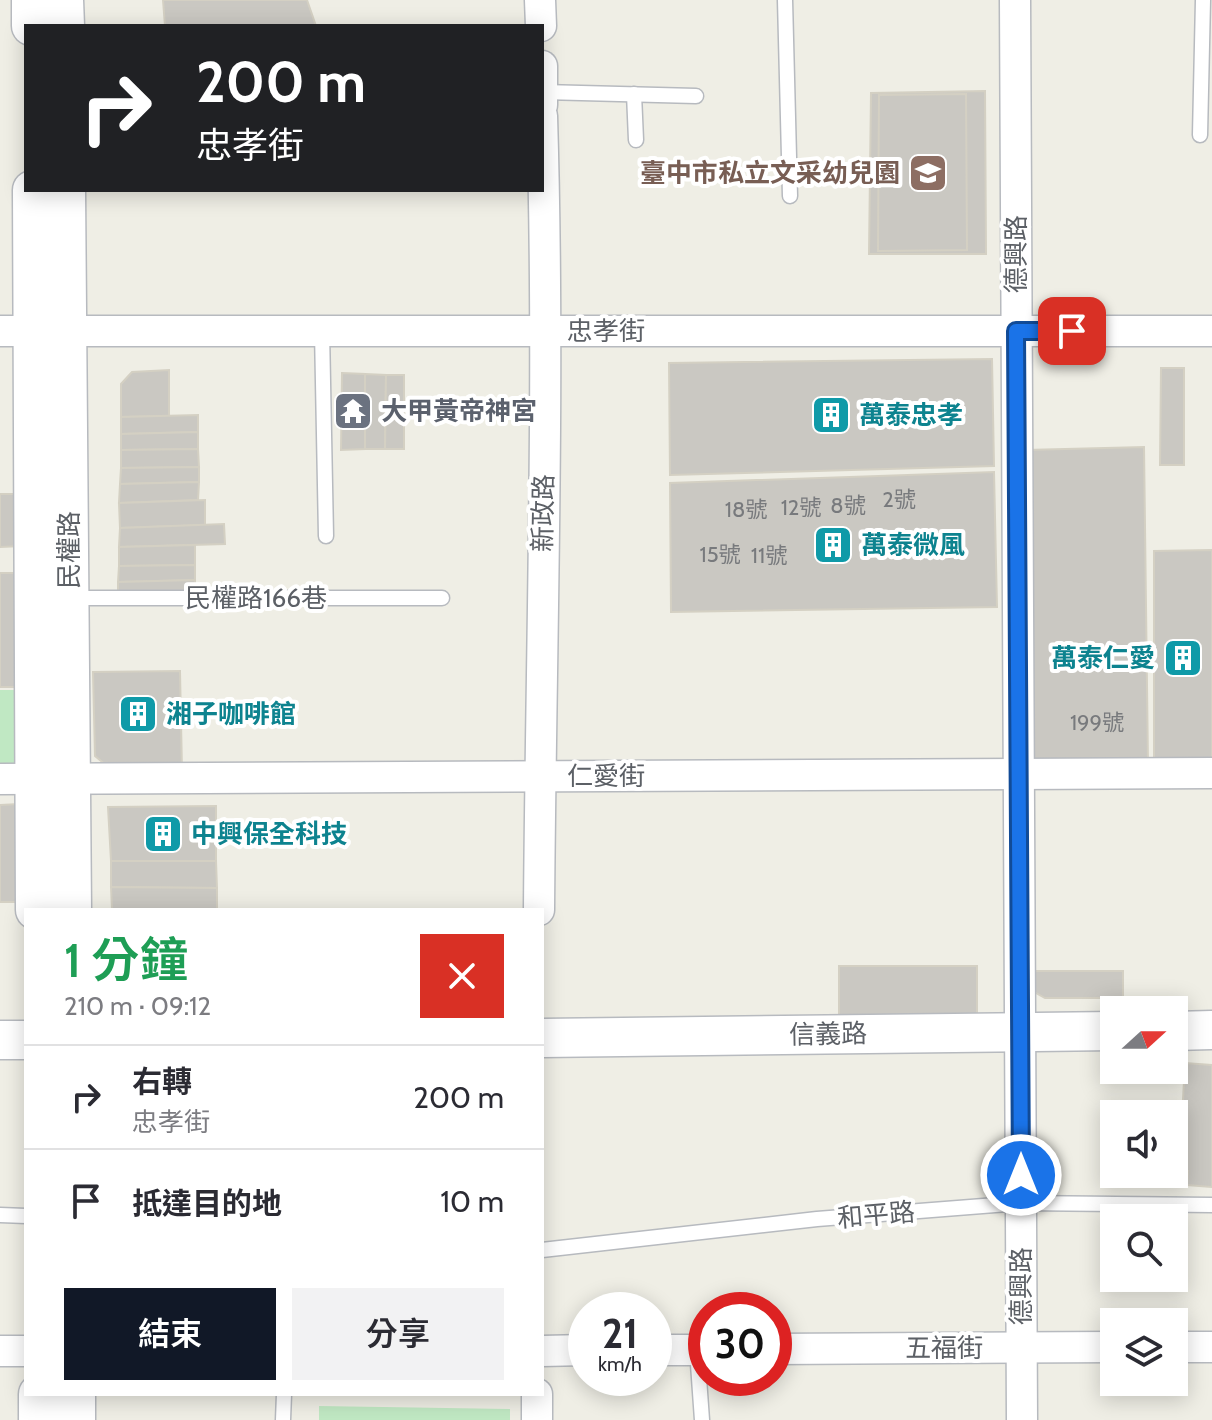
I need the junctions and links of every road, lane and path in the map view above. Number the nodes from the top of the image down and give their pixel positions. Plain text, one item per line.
1 (31, 0) edge
2 (64, 0) edge
3 (540, 0) edge
4 (785, 0) edge
5 (1015, 0) edge
6 (1203, 0) edge
7 (31, 24) edge
8 (65, 24) edge
9 (541, 24) edge
10 (544, 92) edge
11 (634, 94) junction
12 (696, 96) dead end
13 (1200, 135) dead end
14 (636, 140) dead end
15 (544, 183) edge
16 (32, 192) edge
17 (66, 192) edge
18 (790, 196) dead end
19 (33, 331) edge
20 (322, 331) junction
21 (545, 331) junction
22 (1016, 331) junction
23 (1212, 331) edge
24 (326, 536) dead end
25 (69, 598) junction
26 (442, 598) dead end
27 (1212, 773) edge
28 (1019, 774) junction
29 (540, 776) junction
30 (35, 779) edge
31 (35, 908) edge
32 (71, 908) edge
33 (539, 908) edge
34 (1212, 1030) edge
35 (1100, 1031) edge
36 (1188, 1031) edge
37 (1020, 1032) junction
38 (544, 1038) edge
39 (0, 1040) edge
40 (24, 1040) edge
41 (1021, 1203) junction
42 (1212, 1205) edge
43 (0, 1215) edge
44 (24, 1216) edge
45 (544, 1250) edge
46 (1100, 1347) edge
47 (1188, 1347) edge
48 (1212, 1347) edge
49 (1021, 1348) junction
50 (792, 1349) edge
51 (568, 1350) edge
52 (0, 1351) edge
53 (24, 1351) edge
54 (544, 1351) edge
55 (38, 1396) edge
56 (76, 1396) edge
57 (284, 1396) edge
58 (537, 1396) edge
59 (702, 1396) edge
60 (38, 1420) edge
61 (76, 1420) edge
62 (283, 1420) edge
63 (537, 1420) edge
64 (702, 1420) edge
65 (1022, 1420) edge

1 - 7 street
2 - 8 street
3 - 9 street
4 - 18 lane
5 - 22 street, 德興路
6 - 13 lane
10 - 11 lane
11 - 12 lane
11 - 14 lane
15 - 21 street, 新政路
16 - 19 street, 民權路
17 - 19 street, 民權路
19 - 20 street, 忠孝街
19 - 25 street, 民權路
19 - 30 street, 民權路
20 - 21 street, 忠孝街
20 - 24 lane
21 - 22 street, 忠孝街
21 - 29 street, 新政路
22 - 23 street, 忠孝街
22 - 28 street, 德興路
25 - 26 lane, 民權路166巷
25 - 30 street, 民權路
27 - 28 street, 仁愛街
28 - 29 street, 仁愛街
28 - 37 street, 德興路
29 - 30 street, 仁愛街
29 - 33 street, 新政路
30 - 31 street, 民權路
30 - 32 street, 民權路
34 - 36 street
35 - 37 street, 信義路
37 - 38 street, 信義路
37 - 41 street, 德興路
39 - 40 street
41 - 42 lane, 和平路
41 - 45 lane, 和平路
41 - 49 street, 德興路
43 - 44 lane
46 - 49 street, 五福街
47 - 48 street
49 - 50 street, 五福街
49 - 65 street, 德興路
51 - 54 street
52 - 53 street
55 - 60 street
56 - 61 street
57 - 62 lane
58 - 63 street
59 - 64 lane

